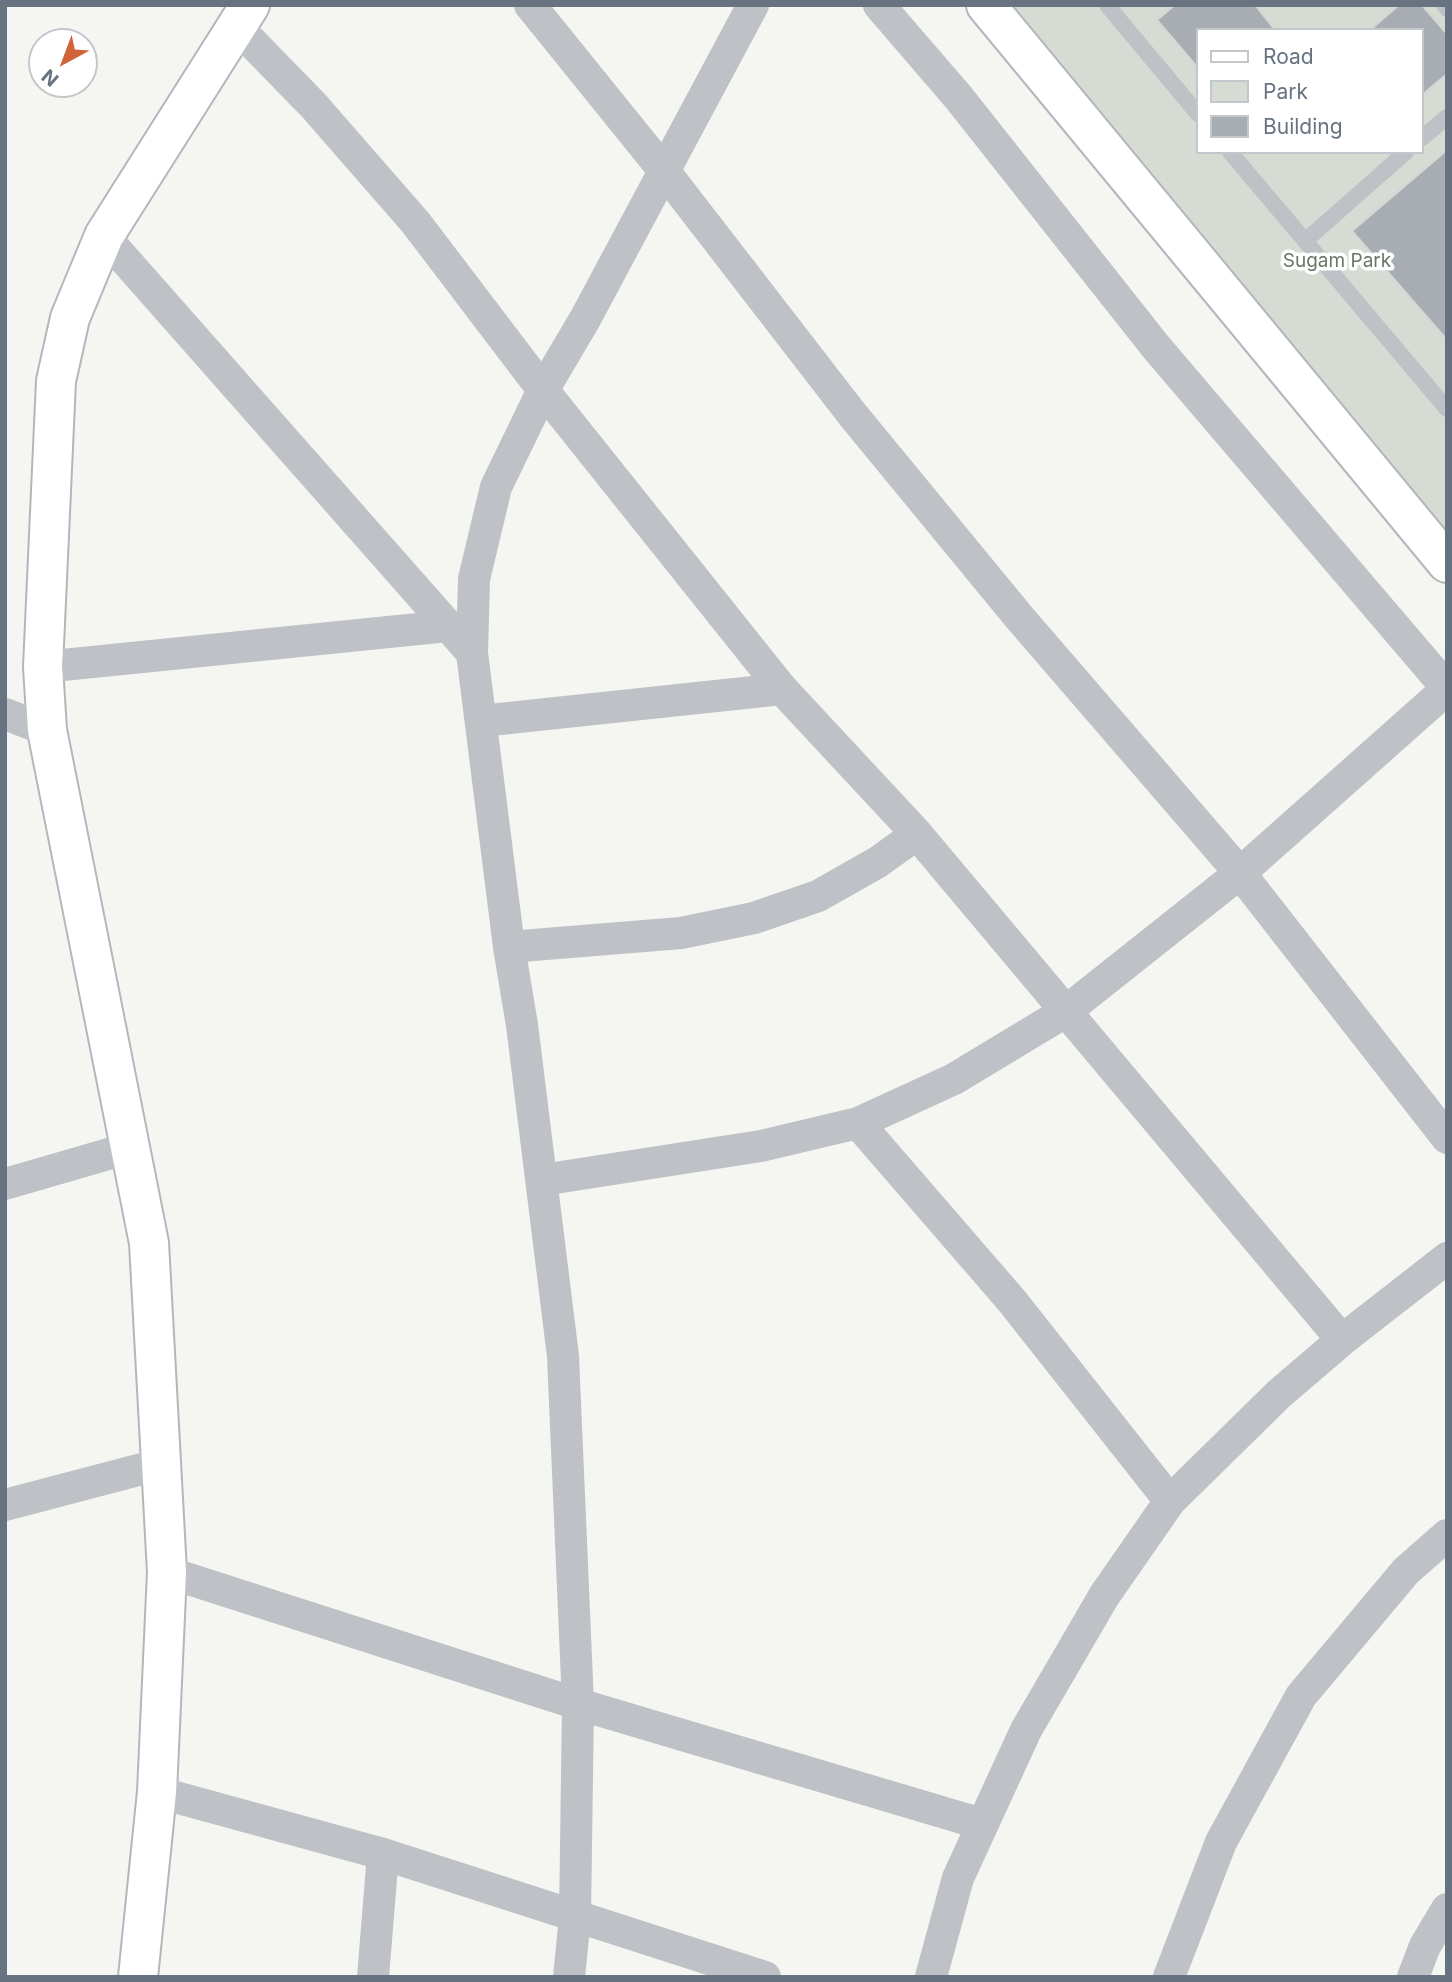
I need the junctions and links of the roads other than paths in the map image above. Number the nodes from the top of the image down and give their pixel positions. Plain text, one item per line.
1 (530, 5) edge
2 (754, 5) edge
3 (879, 5) edge
4 (986, 5) edge
5 (1107, 5) edge
6 (244, 16) edge
7 (1196, 112) edge
8 (1447, 117) edge
9 (1424, 136) edge
10 (1232, 154) edge
11 (1404, 154) edge
12 (665, 172) junction
13 (104, 236) junction
14 (1305, 241) junction
15 (543, 390) junction
16 (1447, 409) edge
17 (1447, 563) edge
18 (448, 626) junction
19 (472, 653) junction
20 (43, 667) junction
21 (1447, 688) edge
22 (782, 689) junction
23 (5, 714) edge
24 (481, 721) junction
25 (47, 730) junction
26 (917, 834) junction
27 (1240, 873) junction
28 (509, 947) junction
29 (1065, 1012) junction
30 (859, 1123) junction
31 (1447, 1138) edge
32 (129, 1148) junction
33 (541, 1180) junction
34 (5, 1184) edge
35 (1447, 1258) edge
36 (1342, 1340) junction
37 (161, 1464) junction
38 (1170, 1501) junction
39 (5, 1505) edge
40 (1447, 1535) edge
41 (167, 1572) junction
42 (578, 1704) junction
43 (157, 1792) junction
44 (982, 1824) junction
45 (383, 1854) junction
46 (1447, 1909) edge
47 (575, 1917) junction
48 (138, 1977) edge
49 (373, 1977) edge
50 (569, 1977) edge
51 (765, 1977) edge
52 (931, 1977) edge
53 (1169, 1977) edge
54 (1413, 1977) edge

1 - 12 street
2 - 12 street
3 - 21 street
4 - 17 street
5 - 7 lane
6 - 13 street
6 - 15 street
8 - 9 lane
10 - 14 lane
11 - 14 lane
12 - 15 street
12 - 27 street
13 - 18 street
13 - 20 street
14 - 16 lane
15 - 19 street
15 - 22 street
18 - 19 street
18 - 20 street
19 - 24 street
20 - 25 street
21 - 27 street
22 - 24 street
22 - 26 street
23 - 25 street
24 - 28 street
25 - 32 street
26 - 28 street
26 - 29 street
27 - 29 street
27 - 31 street
28 - 33 street
29 - 30 street
29 - 36 street
30 - 33 street
30 - 38 street
32 - 34 street
32 - 37 street
33 - 42 street
35 - 36 street
36 - 38 street
37 - 39 street
37 - 41 street
38 - 44 street
40 - 53 street
41 - 42 street
41 - 43 street
42 - 44 street
42 - 47 street
43 - 45 street
43 - 48 street
44 - 52 street
45 - 47 street
45 - 49 street
46 - 54 street
47 - 50 street
47 - 51 street

